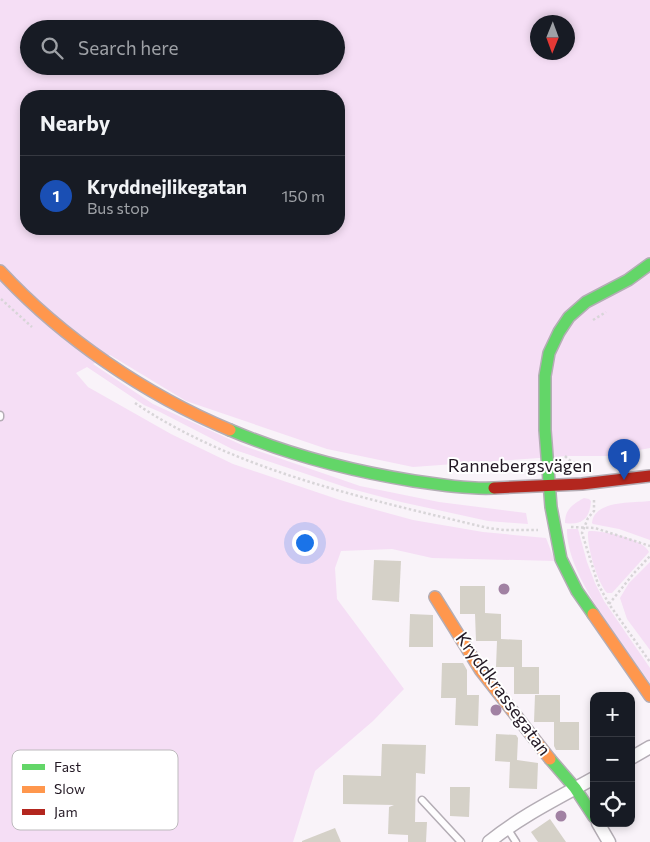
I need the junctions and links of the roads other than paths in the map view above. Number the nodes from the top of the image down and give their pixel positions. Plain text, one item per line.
1 (650, 264) edge
2 (0, 270) edge
3 (650, 476) edge
4 (549, 487) junction
5 (435, 597) dead end
6 (650, 696) edge
7 (650, 747) edge
8 (635, 756) edge
9 (590, 780) edge
10 (575, 788) junction
11 (422, 800) dead end
12 (590, 811) edge
13 (600, 827) edge
14 (507, 828) junction
15 (461, 842) edge
16 (489, 842) edge
17 (516, 842) edge
18 (609, 842) edge

1 - 4 street
2 - 4 street, Rannebergsvägen
3 - 4 street, Rannebergsvägen
4 - 6 street
5 - 10 street, Kryddkrassegatan
7 - 8 street
9 - 10 street
10 - 12 street, Kryddkrassegatan
10 - 14 street
11 - 15 lane
13 - 18 street
14 - 16 street
14 - 17 lane

